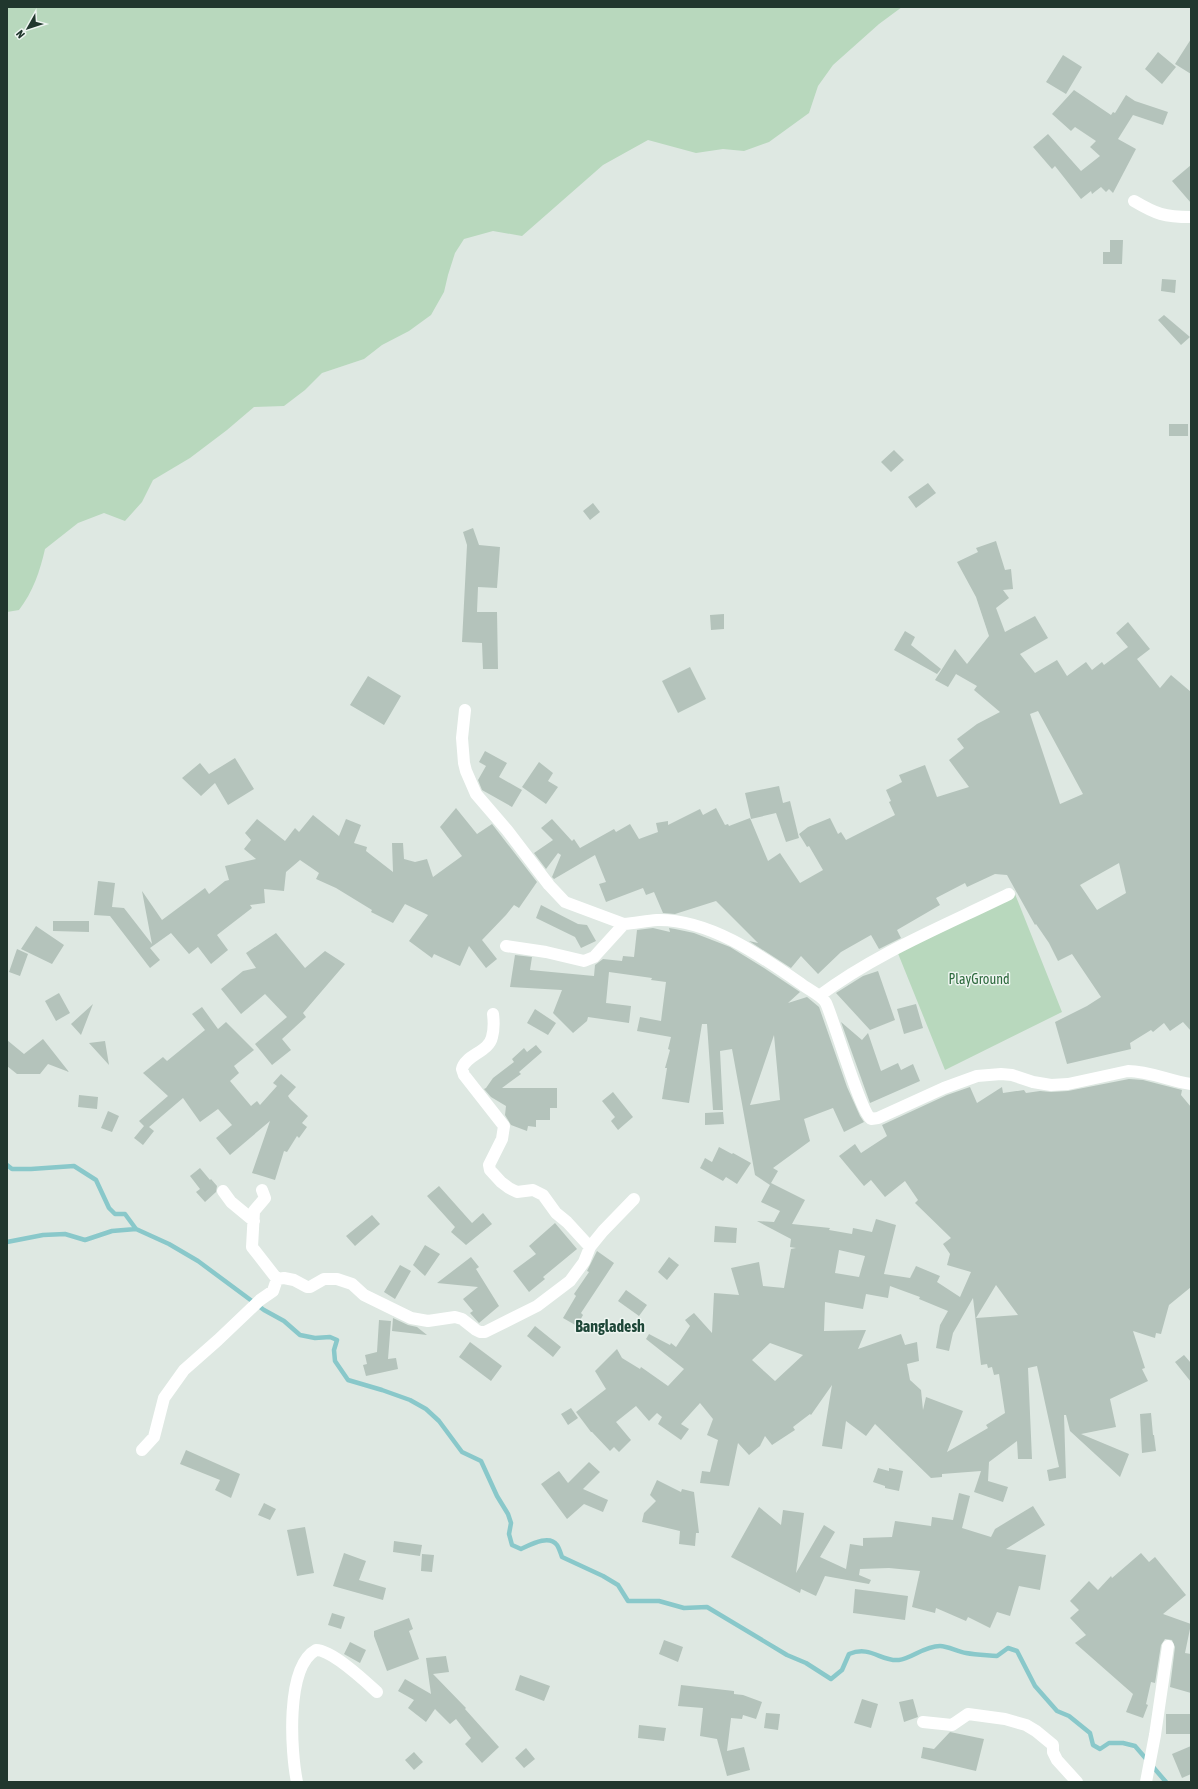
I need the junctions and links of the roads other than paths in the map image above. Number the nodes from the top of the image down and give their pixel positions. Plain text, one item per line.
1 (1134, 201) dead end
2 (1191, 217) edge
3 (465, 710) dead end
4 (1010, 894) dead end
5 (624, 924) junction
6 (506, 946) dead end
7 (819, 996) junction
8 (493, 1014) dead end
9 (1191, 1084) edge
10 (262, 1190) dead end
11 (223, 1191) dead end
12 (634, 1199) dead end
13 (254, 1221) junction
14 (590, 1247) junction
15 (277, 1279) junction
16 (142, 1450) dead end
17 (1168, 1646) dead end
18 (376, 1692) dead end
19 (923, 1722) dead end
20 (297, 1782) edge
21 (1077, 1782) edge
22 (1146, 1782) edge

1 - 2 street
3 - 5 street
4 - 7 street
5 - 6 street
5 - 7 street
7 - 9 street
8 - 14 street
10 - 13 street
11 - 13 street
12 - 14 street
13 - 15 street
14 - 15 street
15 - 16 street
17 - 22 street
18 - 20 street
19 - 21 street

